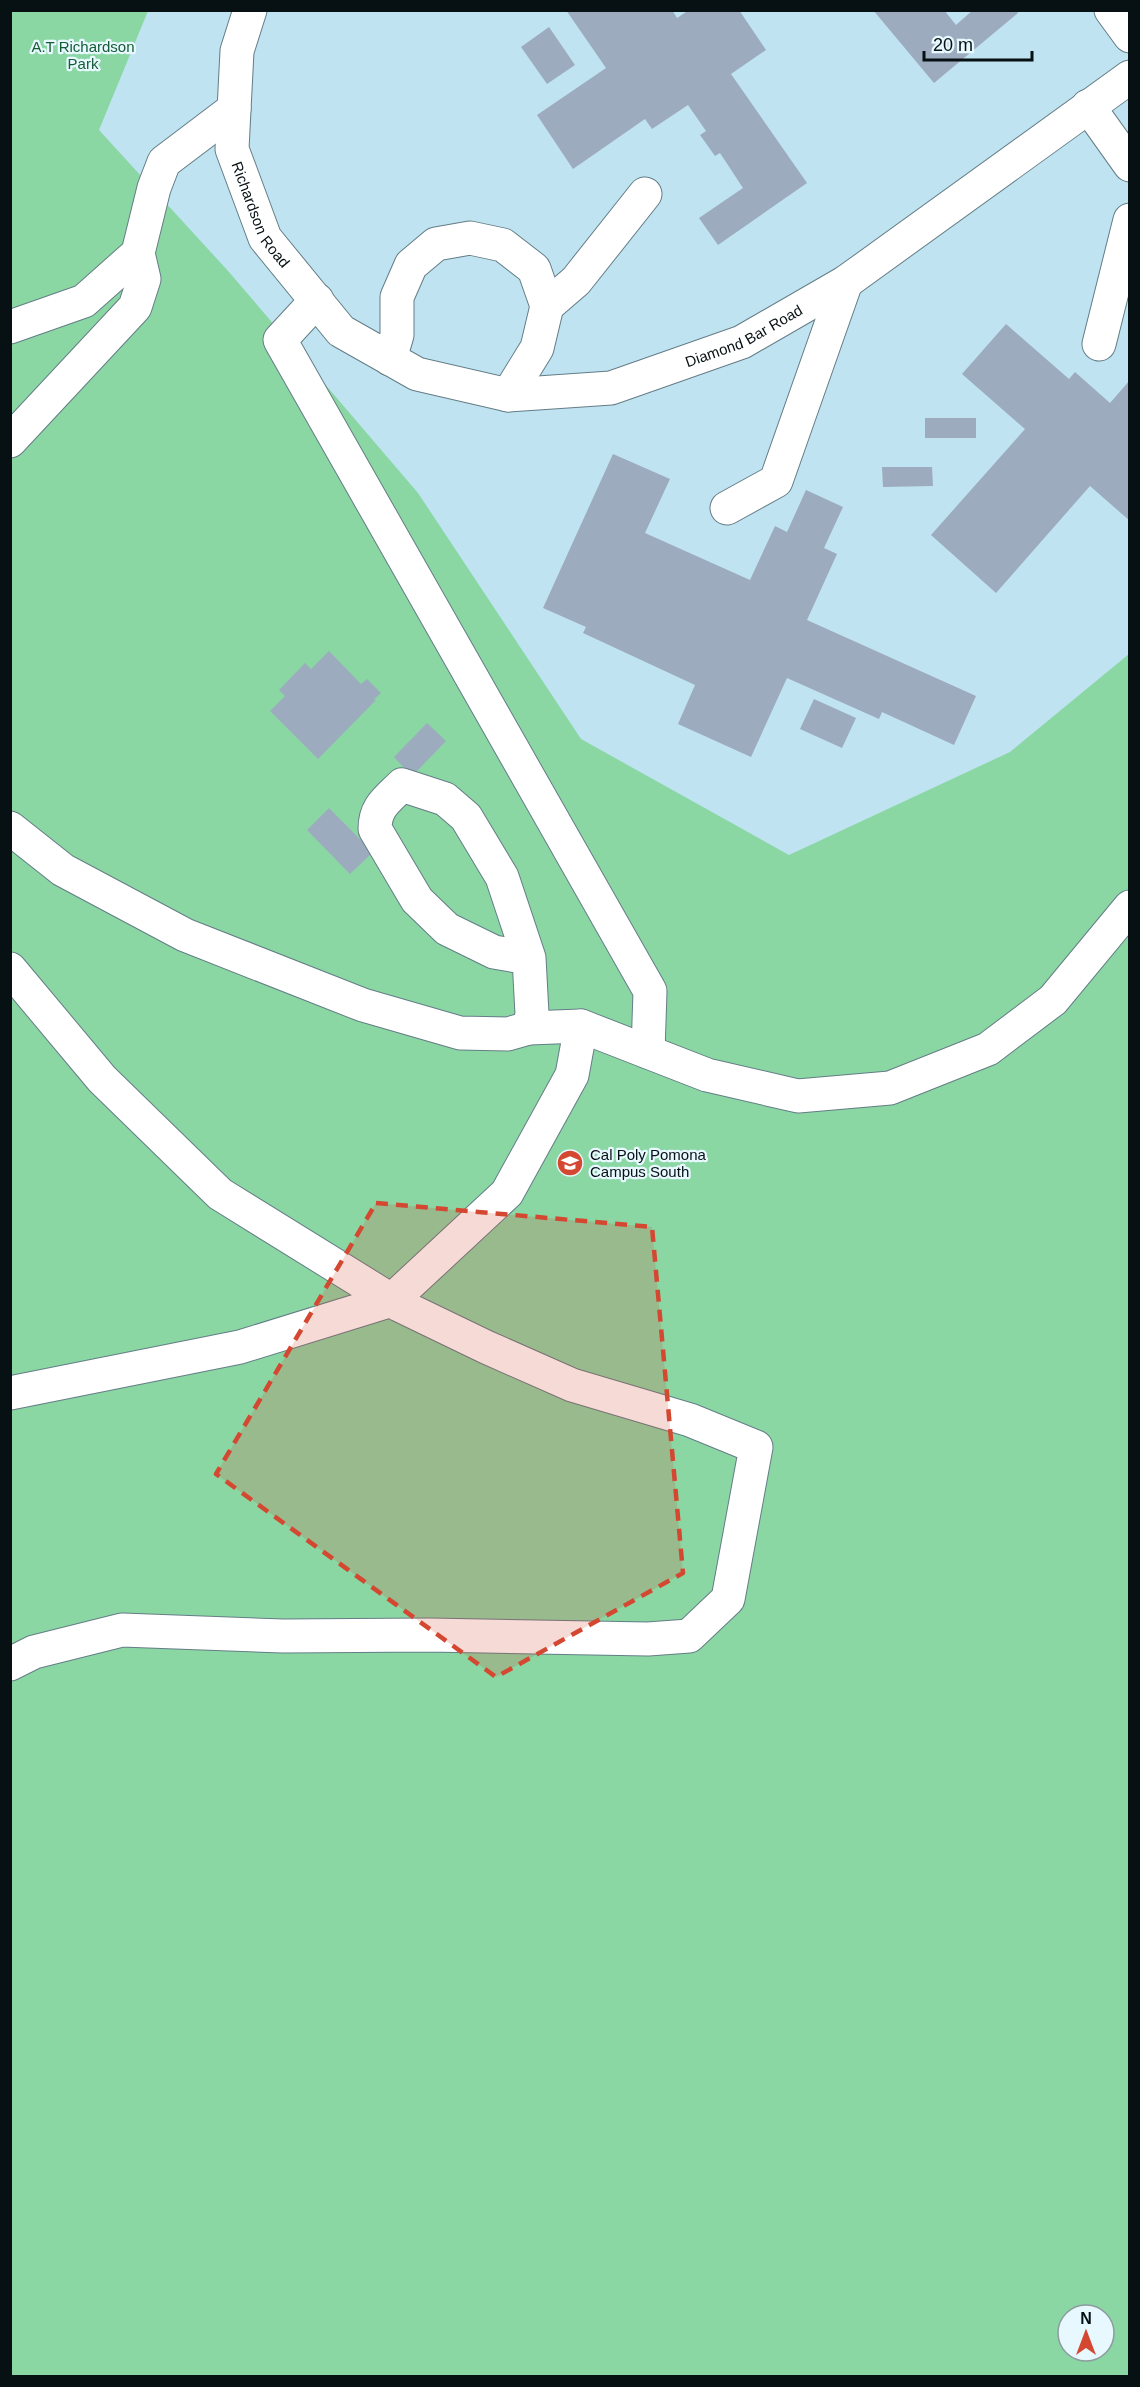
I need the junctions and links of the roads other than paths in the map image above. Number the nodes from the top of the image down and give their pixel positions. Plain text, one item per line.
1 (250, 10) edge
2 (1111, 10) edge
3 (1130, 36) edge
4 (1130, 77) edge
5 (1088, 106) junction
6 (234, 109) junction
7 (1130, 165) edge
8 (645, 194) dead end
9 (1130, 220) edge
10 (138, 253) junction
11 (846, 282) junction
12 (317, 300) junction
13 (547, 306) junction
14 (10, 327) edge
15 (1099, 344) dead end
16 (390, 358) junction
17 (508, 395) junction
18 (10, 441) edge
19 (726, 508) dead end
20 (10, 828) edge
21 (1130, 907) edge
22 (529, 958) junction
23 (10, 969) edge
24 (581, 1026) junction
25 (529, 1028) junction
26 (648, 1052) junction
27 (392, 1300) junction
28 (10, 1393) edge
29 (10, 1664) edge

1 - 6 street, Richardson Road
2 - 3 street
4 - 5 street, Diamond Bar Road
5 - 7 street
5 - 11 street, Diamond Bar Road
6 - 10 street
6 - 12 street, Richardson Road
8 - 13 street
9 - 15 street
10 - 14 street
10 - 18 street
11 - 17 street, Diamond Bar Road
11 - 19 street
12 - 16 street, Diamond Bar Road
12 - 26 street
13 - 16 street
13 - 17 street
16 - 17 street, Diamond Bar Road
20 - 25 street
21 - 26 street
22 - 22 street
22 - 25 street
23 - 27 street
24 - 25 street
24 - 26 street
24 - 27 street
27 - 28 street
27 - 29 street

